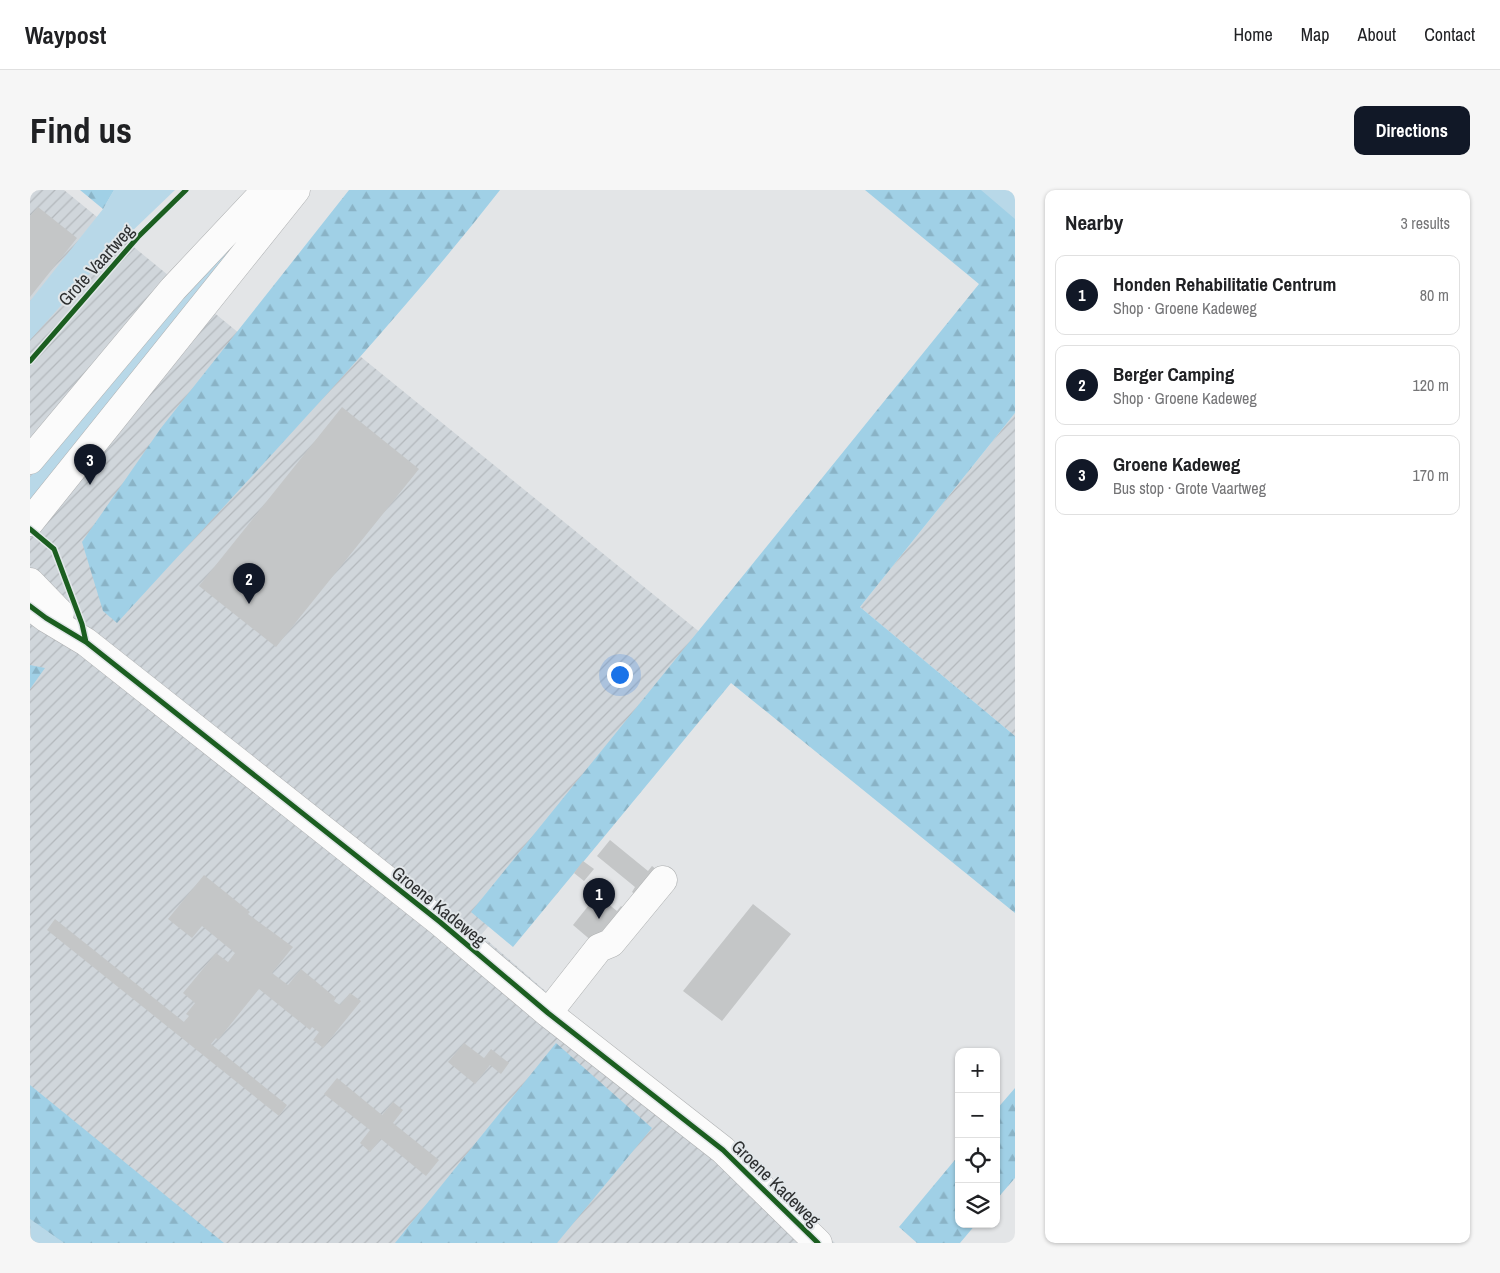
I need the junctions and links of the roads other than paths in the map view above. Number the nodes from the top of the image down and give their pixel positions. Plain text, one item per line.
1 (266, 190) edge
2 (296, 190) edge
3 (30, 460) edge
4 (30, 522) edge
5 (30, 582) edge
6 (30, 606) edge
7 (86, 642) junction
8 (663, 880) dead end
9 (548, 1013) junction
10 (818, 1243) edge

1 - 3 street
2 - 4 street
5 - 7 street, Groene Kadeweg
6 - 7 street, Groene Kadeweg
7 - 9 street, Groene Kadeweg
8 - 9 street
9 - 10 street, Groene Kadeweg

